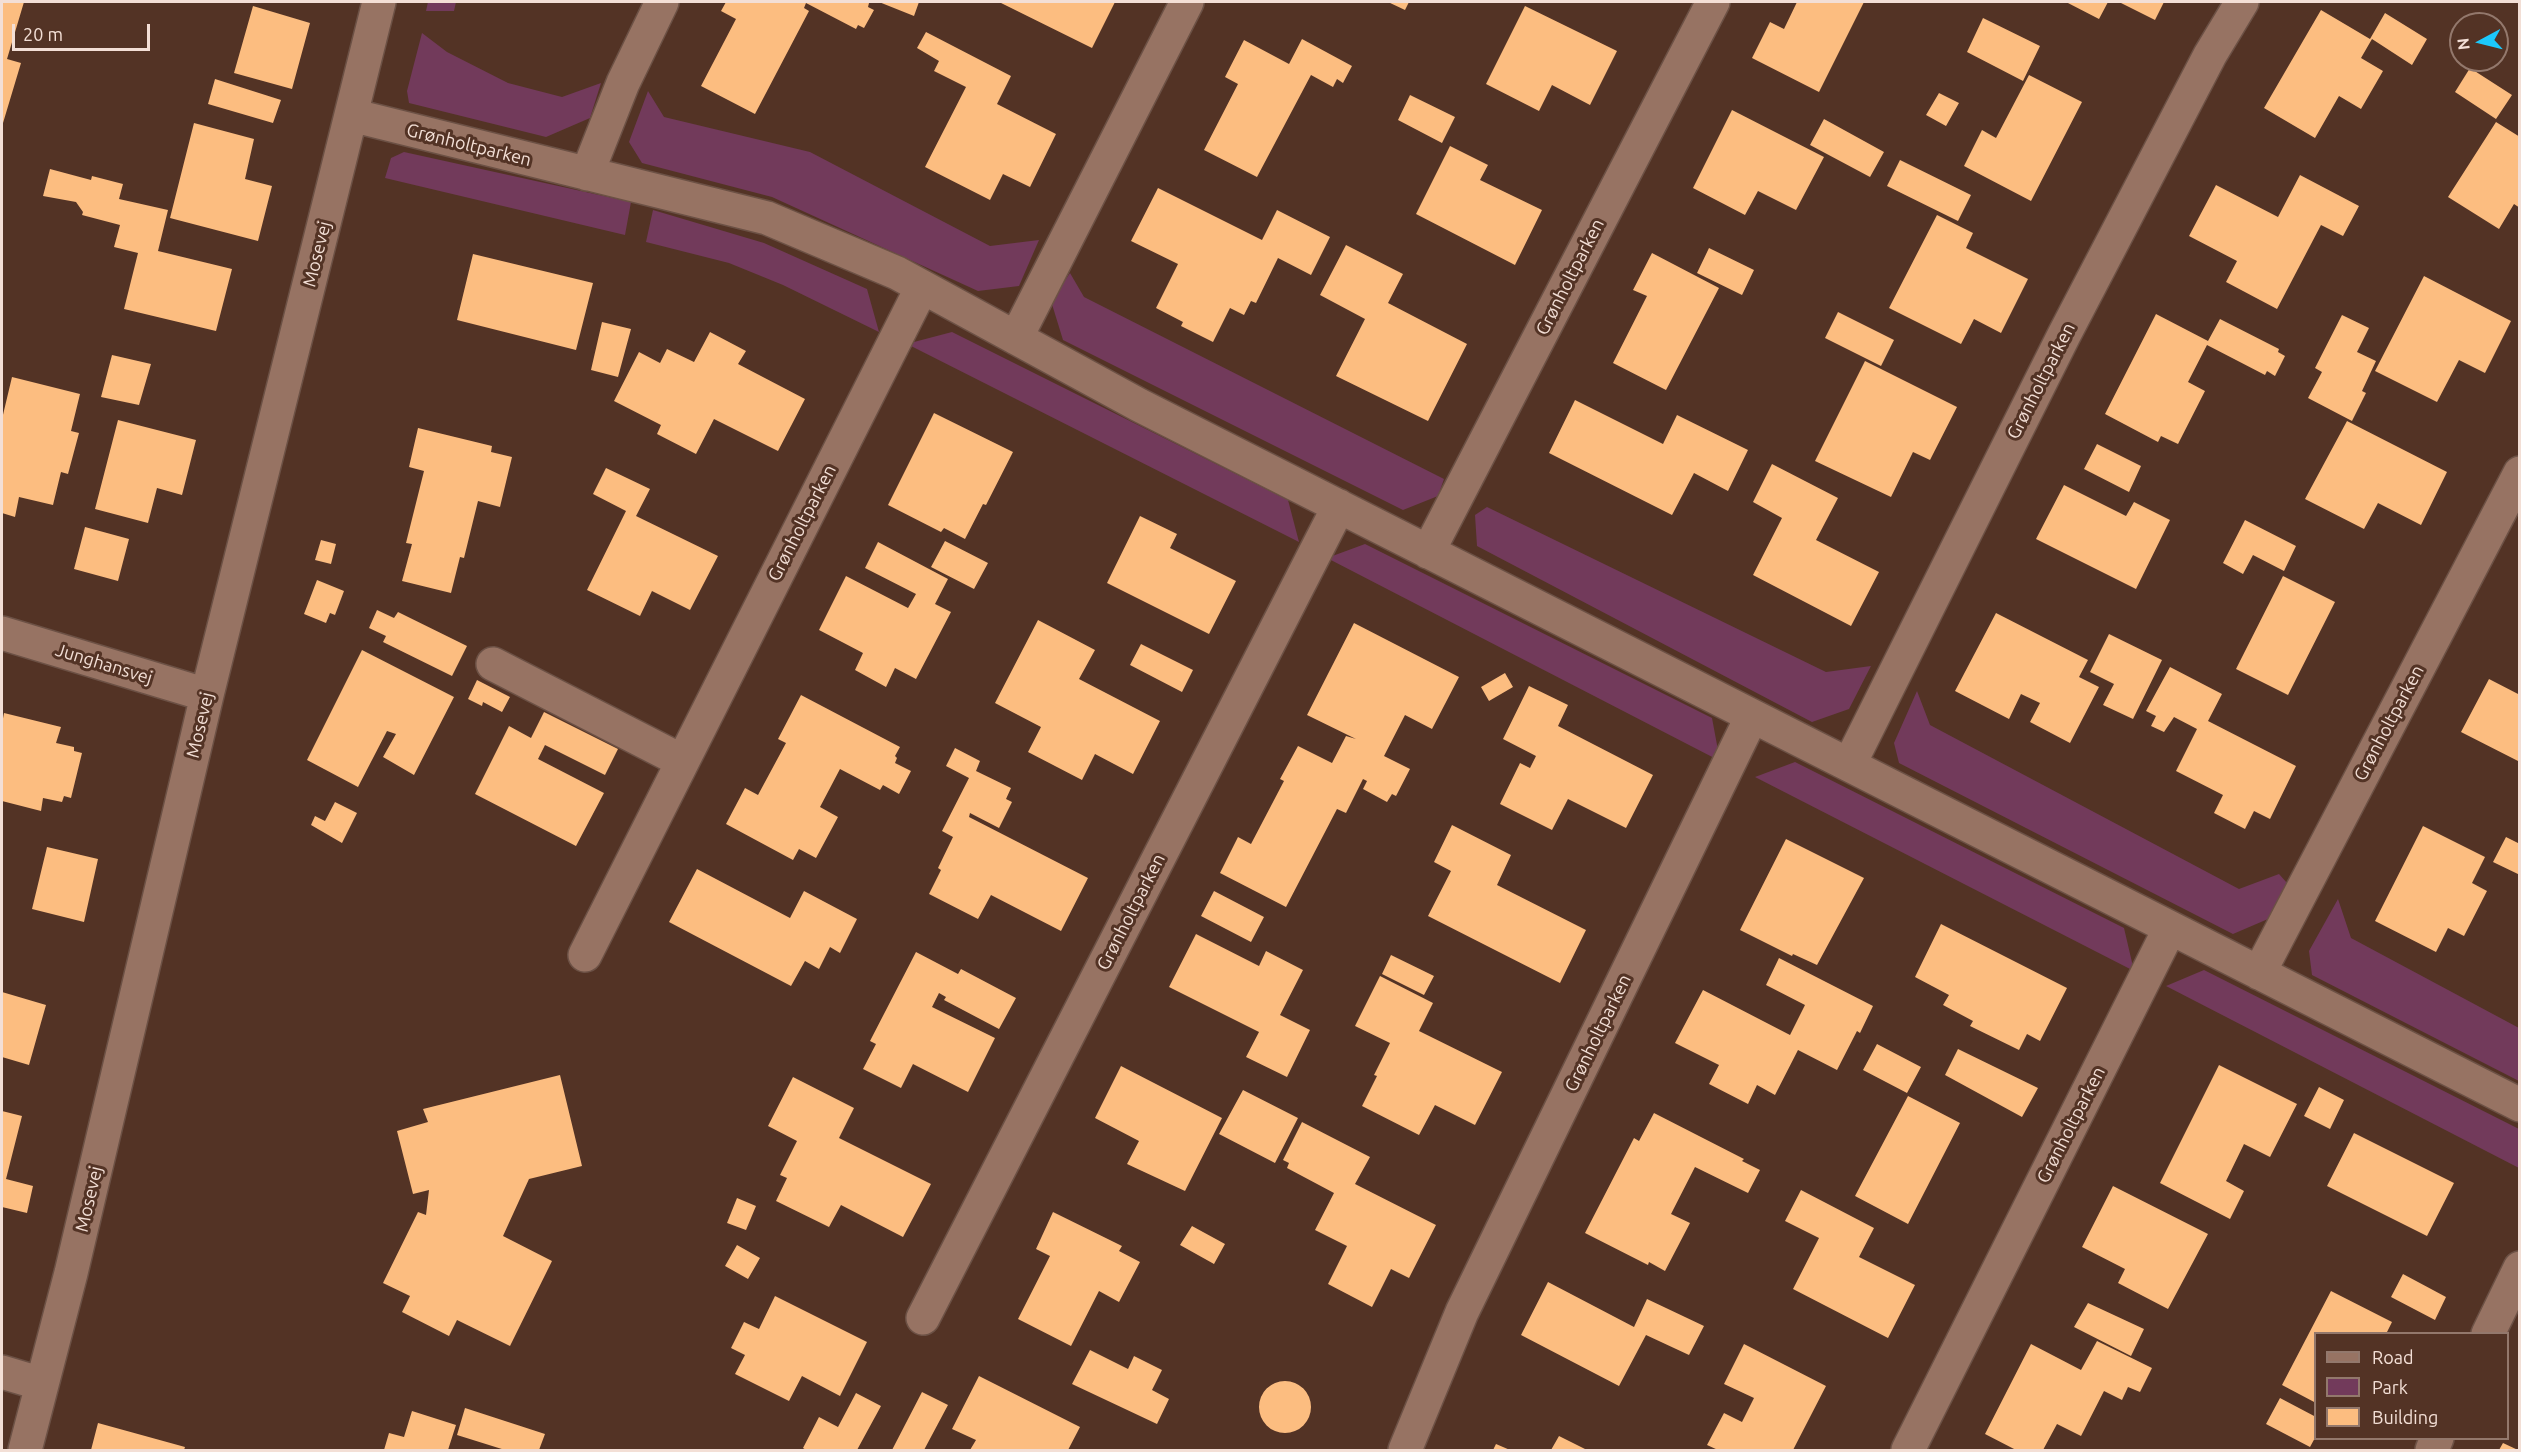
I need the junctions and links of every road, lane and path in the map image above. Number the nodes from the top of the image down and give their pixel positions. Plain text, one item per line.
1 (379, 2) edge
2 (662, 2) edge
3 (1187, 2) edge
4 (1713, 2) edge
5 (2242, 2) edge
6 (351, 116) junction
7 (586, 174) junction
8 (922, 286) junction
9 (1016, 338) junction
10 (2520, 473) edge
11 (1339, 506) junction
12 (1428, 552) junction
13 (2, 633) edge
14 (493, 664) dead end
15 (207, 695) junction
16 (1752, 716) junction
17 (682, 760) junction
18 (1849, 765) junction
19 (2170, 928) junction
20 (585, 955) dead end
21 (2259, 973) junction
22 (2520, 1105) edge
23 (2520, 1268) edge
24 (923, 1318) dead end
25 (2489, 1332) edge
26 (2, 1372) edge
27 (42, 1384) junction
28 (25, 1450) edge
29 (1405, 1450) edge
30 (1908, 1450) edge

1 - 6 street, Mosevej
2 - 7 street
3 - 9 street
4 - 12 street, Grønholtparken
5 - 18 street, Grønholtparken
6 - 7 street, Grønholtparken
6 - 15 street, Mosevej
7 - 8 street, Grønholtparken
8 - 9 street, Grønholtparken
8 - 17 street, Grønholtparken
9 - 11 street, Grønholtparken
10 - 21 street, Grønholtparken
11 - 12 street, Grønholtparken
11 - 24 street, Grønholtparken
12 - 16 street, Grønholtparken
13 - 15 street, Junghansvej
14 - 17 street
15 - 27 street, Mosevej
16 - 18 street, Grønholtparken
16 - 29 street, Grønholtparken
17 - 20 street, Grønholtparken
18 - 19 street, Grønholtparken
19 - 21 street, Grønholtparken
19 - 30 street, Grønholtparken
21 - 22 street, Grønholtparken
23 - 25 street
26 - 27 street
27 - 28 street, Mosevej

